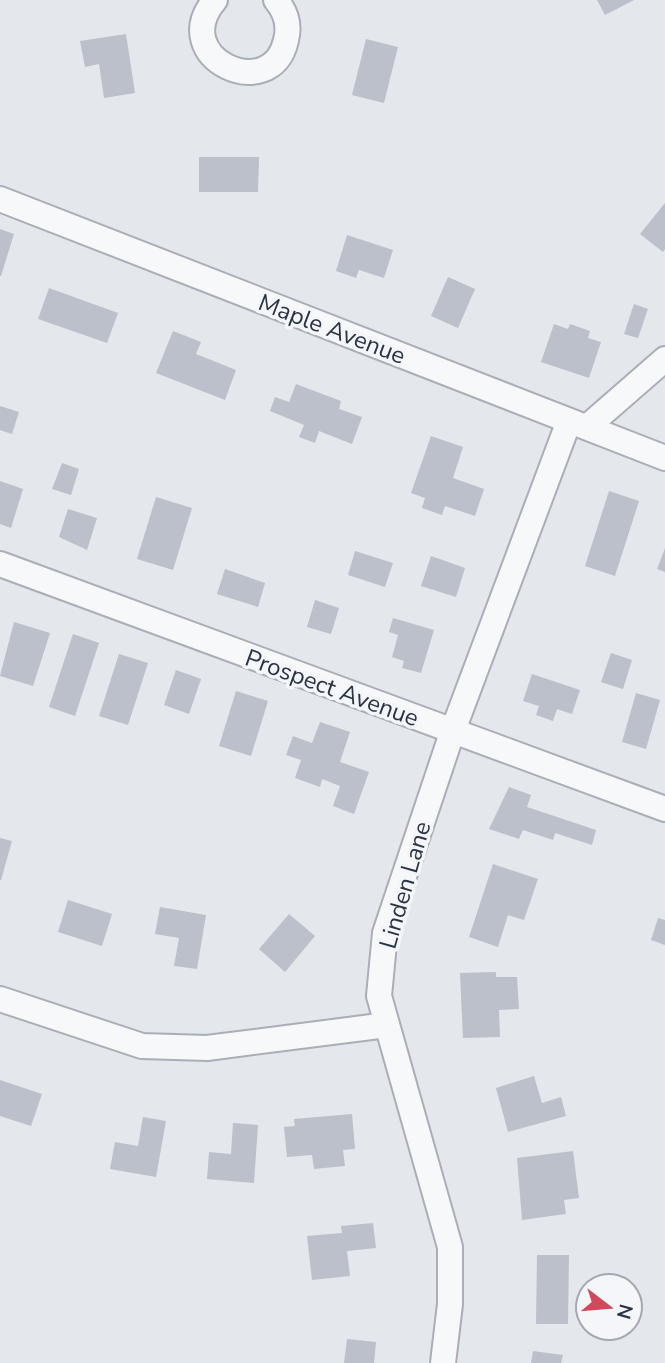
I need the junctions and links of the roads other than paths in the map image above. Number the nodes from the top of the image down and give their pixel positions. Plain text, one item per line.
1 (215, 0) edge
2 (276, 0) edge
3 (0, 199) edge
4 (665, 359) edge
5 (578, 424) junction
6 (665, 458) edge
7 (0, 564) edge
8 (452, 733) junction
9 (665, 809) edge
10 (0, 999) edge
11 (387, 1025) junction
12 (443, 1363) edge

1 - 2 street
3 - 5 street, Maple Avenue
4 - 5 street
5 - 6 street, Maple Avenue
5 - 8 street, Linden Lane
7 - 8 street, Prospect Avenue
8 - 9 street, Prospect Avenue
8 - 11 street, Linden Lane
10 - 11 street
11 - 12 street, Linden Lane

